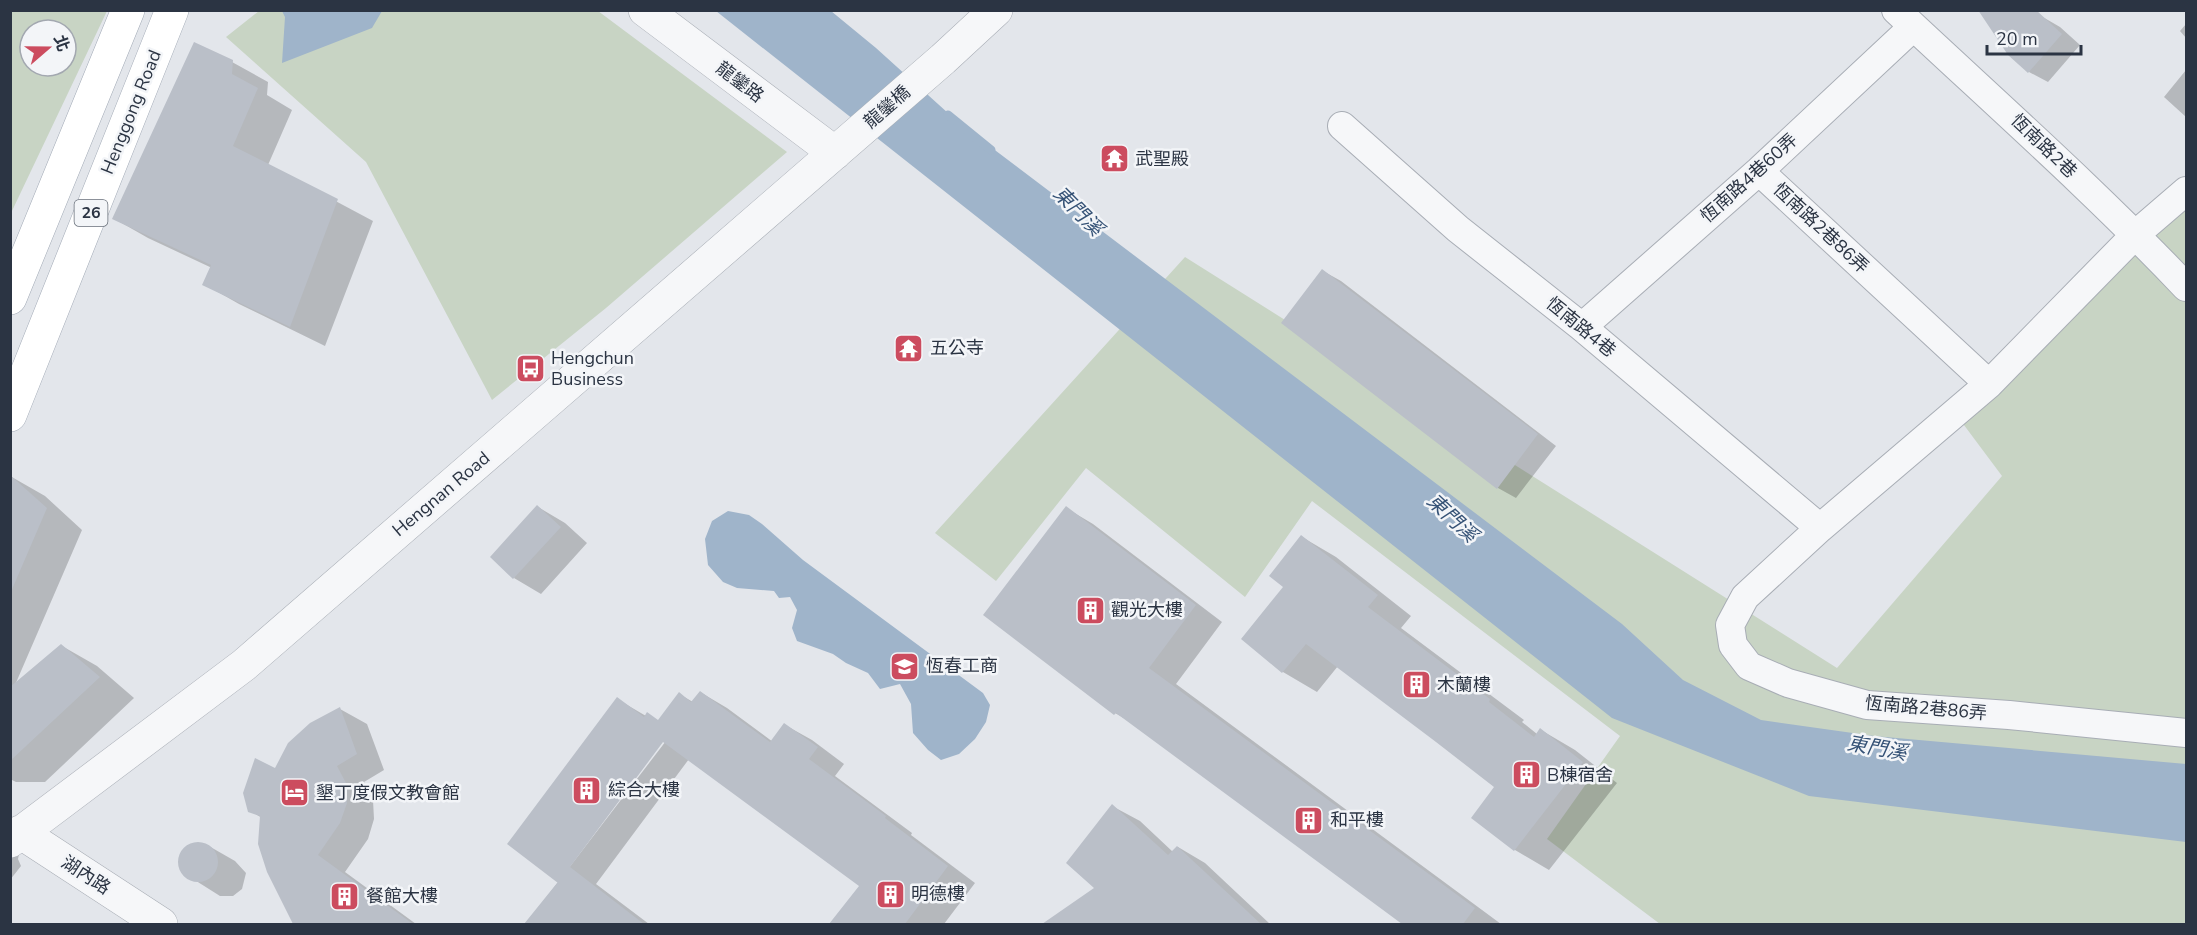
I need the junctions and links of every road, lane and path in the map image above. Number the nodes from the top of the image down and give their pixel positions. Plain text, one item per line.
1 (128, 10) edge
2 (172, 10) edge
3 (645, 10) edge
4 (996, 10) edge
5 (1904, 19) edge
6 (1342, 126) dead end
7 (847, 142) junction
8 (1759, 171) junction
9 (2187, 191) edge
10 (2136, 234) junction
11 (2187, 287) edge
12 (10, 298) edge
13 (1582, 327) junction
14 (1989, 384) junction
15 (10, 415) edge
16 (1820, 528) junction
17 (2187, 734) edge
18 (14, 833) edge
19 (161, 924) edge

1 - 12 main road, 26
2 - 15 main road, Henggong Road / 26
3 - 7 street, 龍鑾路
4 - 7 street, 龍鑾橋
5 - 8 street, 恆南路4巷60弄
5 - 10 street, 恆南路2巷
6 - 13 street, 恆南路4巷
7 - 18 street, Hengnan Road
8 - 13 street, 恆南路4巷60弄
8 - 14 street, 恆南路2巷86弄
9 - 10 street, 恆南路2巷86弄
10 - 11 street, 恆南路2巷
10 - 14 street, 恆南路2巷86弄
13 - 16 street, 恆南路4巷
14 - 16 street, 恆南路2巷86弄
16 - 17 street, 恆南路2巷86弄
18 - 19 street, 湖內路

